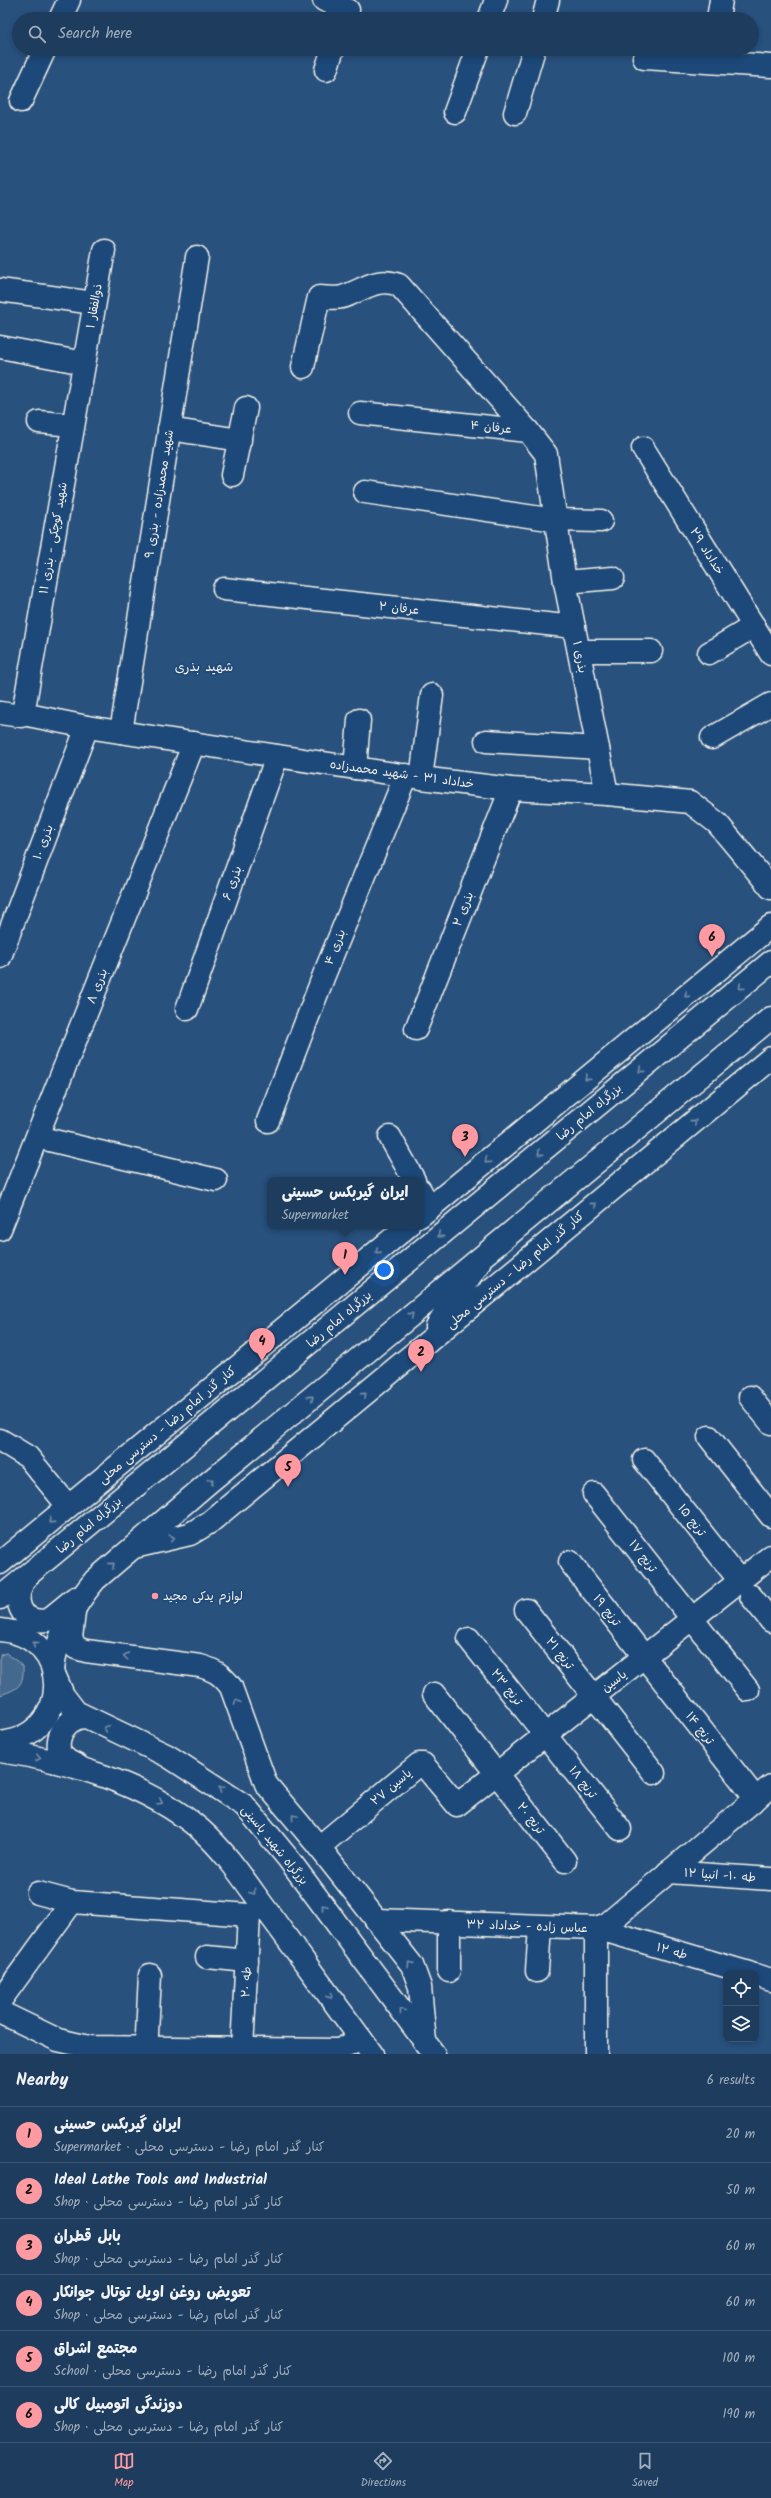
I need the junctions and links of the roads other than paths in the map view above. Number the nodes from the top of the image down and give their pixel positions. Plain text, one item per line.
1 (69, 0) edge
2 (324, 0) edge
3 (496, 0) edge
4 (548, 0) edge
5 (721, 0) edge
6 (348, 10) edge
7 (63, 12) edge
8 (492, 12) edge
9 (545, 12) edge
10 (719, 12) edge
11 (42, 56) edge
12 (331, 56) edge
13 (475, 56) edge
14 (532, 56) edge
15 (714, 56) edge
16 (644, 58) dead end
17 (771, 66) edge
18 (326, 70) dead end
19 (21, 101) dead end
20 (455, 112) dead end
21 (514, 113) dead end
22 (104, 250) dead end
23 (197, 257) dead end
24 (0, 290) edge
25 (94, 303) junction
26 (0, 347) edge
27 (84, 363) junction
28 (303, 367) dead end
29 (246, 408) dead end
30 (360, 413) dead end
31 (39, 422) dead end
32 (73, 425) junction
33 (170, 429) junction
34 (528, 431) junction
35 (240, 440) junction
36 (643, 448) dead end
37 (232, 475) dead end
38 (365, 492) dead end
39 (555, 520) junction
40 (601, 521) dead end
41 (614, 578) dead end
42 (565, 582) junction
43 (224, 589) dead end
44 (754, 626) junction
45 (574, 627) junction
46 (579, 651) junction
47 (652, 651) dead end
48 (709, 653) dead end
49 (771, 654) edge
50 (432, 695) dead end
51 (771, 704) edge
52 (0, 713) edge
53 (23, 714) junction
54 (360, 720) dead end
55 (86, 727) junction
56 (121, 732) junction
57 (712, 738) dead end
58 (486, 741) dead end
59 (194, 743) junction
60 (598, 748) junction
61 (277, 756) junction
62 (355, 768) junction
63 (413, 776) junction
64 (511, 788) junction
65 (607, 794) junction
66 (771, 888) edge
67 (771, 926) edge
68 (0, 957) edge
69 (771, 962) edge
70 (187, 1009) dead end
71 (771, 1018) edge
72 (416, 1028) dead end
73 (771, 1058) edge
74 (612, 1093) junction
75 (538, 1119) junction
76 (268, 1121) dead end
77 (37, 1137) junction
78 (390, 1137) dead end
79 (412, 1177) edge
80 (216, 1180) dead end
81 (423, 1204) edge
82 (3, 1215) edge
83 (404, 1229) edge
84 (483, 1256) junction
85 (282, 1330) junction
86 (424, 1345) junction
87 (250, 1392) junction
88 (750, 1397) dead end
89 (771, 1423) edge
90 (709, 1437) dead end
91 (0, 1440) edge
92 (20, 1452) junction
93 (0, 1459) edge
94 (644, 1460) dead end
95 (594, 1494) dead end
96 (68, 1506) junction
97 (771, 1516) edge
98 (134, 1547) junction
99 (771, 1556) edge
100 (570, 1562) dead end
101 (0, 1563) edge
102 (26, 1577) junction
103 (95, 1581) junction
104 (745, 1588) junction
105 (0, 1598) edge
106 (75, 1609) junction
107 (526, 1610) dead end
108 (692, 1619) junction
109 (771, 1621) edge
110 (0, 1630) edge
111 (469, 1638) dead end
112 (644, 1657) junction
113 (54, 1672) junction
114 (748, 1690) dead end
115 (434, 1694) dead end
116 (594, 1696) junction
117 (85, 1717) junction
118 (546, 1735) junction
119 (0, 1744) edge
120 (0, 1750) edge
121 (89, 1771) junction
122 (654, 1773) dead end
123 (497, 1774) junction
124 (266, 1784) junction
125 (763, 1792) edge
126 (457, 1805) joint
127 (245, 1806) junction
128 (620, 1829) dead end
129 (319, 1847) junction
130 (565, 1861) dead end
131 (668, 1872) junction
132 (771, 1878) edge
133 (38, 1893) dead end
134 (72, 1902) junction
135 (376, 1920) junction
136 (449, 1922) junction
137 (540, 1927) junction
138 (596, 1928) junction
139 (207, 1957) dead end
140 (247, 1961) junction
141 (739, 1970) edge
142 (449, 1971) dead end
143 (538, 1971) dead end
144 (150, 1975) dead end
145 (759, 1976) edge
146 (771, 1980) edge
147 (0, 2001) edge
148 (0, 2012) edge
149 (367, 2047) edge
150 (429, 2048) edge
151 (242, 2049) junction
152 (146, 2051) edge
153 (208, 2051) edge
154 (596, 2053) edge

1 - 7 main road
2 - 6 main road
3 - 8 main road
4 - 9 main road
5 - 10 main road
11 - 19 main road
12 - 18 main road
13 - 20 main road
14 - 21 main road
15 - 16 main road
15 - 17 main road
22 - 25 main road, ذوالفقار ۱
23 - 33 main road, شهید محمدزاده - بذری ۹
24 - 25 main road
25 - 27 main road, ذوالفقار ۱
26 - 27 main road
27 - 32 main road, شهید کوچکی - بذری ۱۱
28 - 34 main road
29 - 35 main road
30 - 34 main road, عرفان ۴
31 - 32 main road
32 - 53 main road, شهید کوچکی - بذری ۱۱
33 - 35 main road
33 - 56 main road, شهید محمدزاده - بذری ۹
34 - 39 main road, عرفان ۴
35 - 37 main road
36 - 44 main road, خداداد ۲۹
38 - 39 main road
39 - 40 main road
39 - 42 main road, بذری ۱
41 - 42 main road
42 - 45 main road, بذری ۱
43 - 45 main road, عرفان ۲
44 - 48 main road
44 - 49 main road, خداداد ۲۹
45 - 46 main road, بذری ۱
46 - 47 main road
46 - 60 main road, بذری ۱
50 - 63 main road, بذری ۴
51 - 57 main road
52 - 53 main road, خداداد ۳۱ - شهید محمدزاده
53 - 55 main road, خداداد ۳۱ - شهید محمدزاده
54 - 62 main road
55 - 56 main road, خداداد ۳۱ - شهید محمدزاده
55 - 68 main road, بذری ۱۰
56 - 59 main road, خداداد ۳۱ - شهید محمدزاده
58 - 60 main road
59 - 61 main road, خداداد ۳۱ - شهید محمدزاده
59 - 77 main road, بذری ۸
60 - 65 main road, بذری ۱
61 - 62 main road, خداداد ۳۱ - شهید محمدزاده
61 - 70 main road, بذری ۶
62 - 63 main road, خداداد ۳۱ - شهید محمدزاده
63 - 64 main road, خداداد ۳۱ - شهید محمدزاده
63 - 76 main road, بذری ۴
64 - 65 main road, خداداد ۳۱ - شهید محمدزاده
64 - 72 main road, بذری ۲
65 - 66 main road, خداداد ۳۱ - شهید محمدزاده
67 -> 75 main road
69 -> 74 main road, بزرگراه امام رضا
71 - 84 main road
86 -> 73 main road, کنار گذر امام رضا - دسترسی محلی
74 - 75 main road
74 -> 87 main road, بزرگراه امام رضا
75 -> 81 main road
77 - 80 main road
77 - 82 main road, بذری ۸
78 - 79 main road
83 -> 85 main road, کنار گذر امام رضا - دسترسی محلی
84 - 86 main road
98 -> 84 main road
85 - 87 main road
85 - 96 main road, کنار گذر امام رضا - دسترسی محلی
98 -> 86 main road, کنار گذر امام رضا - دسترسی محلی
87 - 102 main road, بزرگراه امام رضا
88 - 89 main road
90 - 97 main road
91 - 92 main road
92 - 93 main road
92 - 96 main road
94 - 104 main road, ترنج ۱۵
95 - 108 main road, ترنج ۱۷
96 -> 101 main road, کنار گذر امام رضا - دسترسی محلی
103 -> 98 main road
99 - 104 main road, یاسین
100 - 112 main road, ترنج ۱۹
102 - 103 main road
102 - 105 main road, بزرگراه امام رضا
103 - 106 main road
104 - 108 main road, یاسین
104 - 109 main road, ترنج ۱۵
106 - 113 main road
124 -> 106 main road
107 - 116 main road, ترنج ۲۱
108 - 112 main road, یاسین
108 - 114 main road, ترنج ۱۷
113 -> 110 main road, بزرگراه شهید یاسینی
111 - 118 main road, ترنج ۲۳
112 - 116 main road, یاسین
112 - 125 main road, ترنج ۱۴
113 - 117 main road, بزرگراه شهید یاسینی
113 - 119 main road
115 - 123 main road, ترنج ۲۰
116 - 118 main road, یاسین
116 - 122 main road, ترنج ۲۱
117 - 121 main road
127 -> 117 main road, بزرگراه شهید یاسینی
118 - 123 main road, یاسین
118 - 128 main road, ترنج ۱۸
120 -> 121 main road
121 -> 149 main road
123 - 126 main road, یاسین
123 - 130 main road, ترنج ۲۰
124 - 127 main road
129 -> 124 main road
125 - 131 main road, عباس زاده - خداداد ۳۲
126 - 129 main road, یاسین ۲۷
150 -> 127 main road, بزرگراه شهید یاسینی
129 - 135 main road
131 - 132 main road, طه ۱۰- انبیا ۱۲
131 - 138 main road, عباس زاده - خداداد ۳۲
133 - 134 main road
134 - 140 main road, طه ۲۰
134 - 147 main road
135 - 136 main road, عباس زاده - خداداد ۳۲
150 -> 135 main road
136 - 137 main road, عباس زاده - خداداد ۳۲
136 - 142 main road
137 - 138 main road, عباس زاده - خداداد ۳۲
137 - 143 main road
138 - 141 main road, طه ۱۲
138 - 154 main road
139 - 140 main road
140 - 151 main road, طه ۲۰
144 - 152 main road
145 - 146 main road
148 - 152 main road
149 - 151 main road
151 - 153 main road
152 - 153 main road

